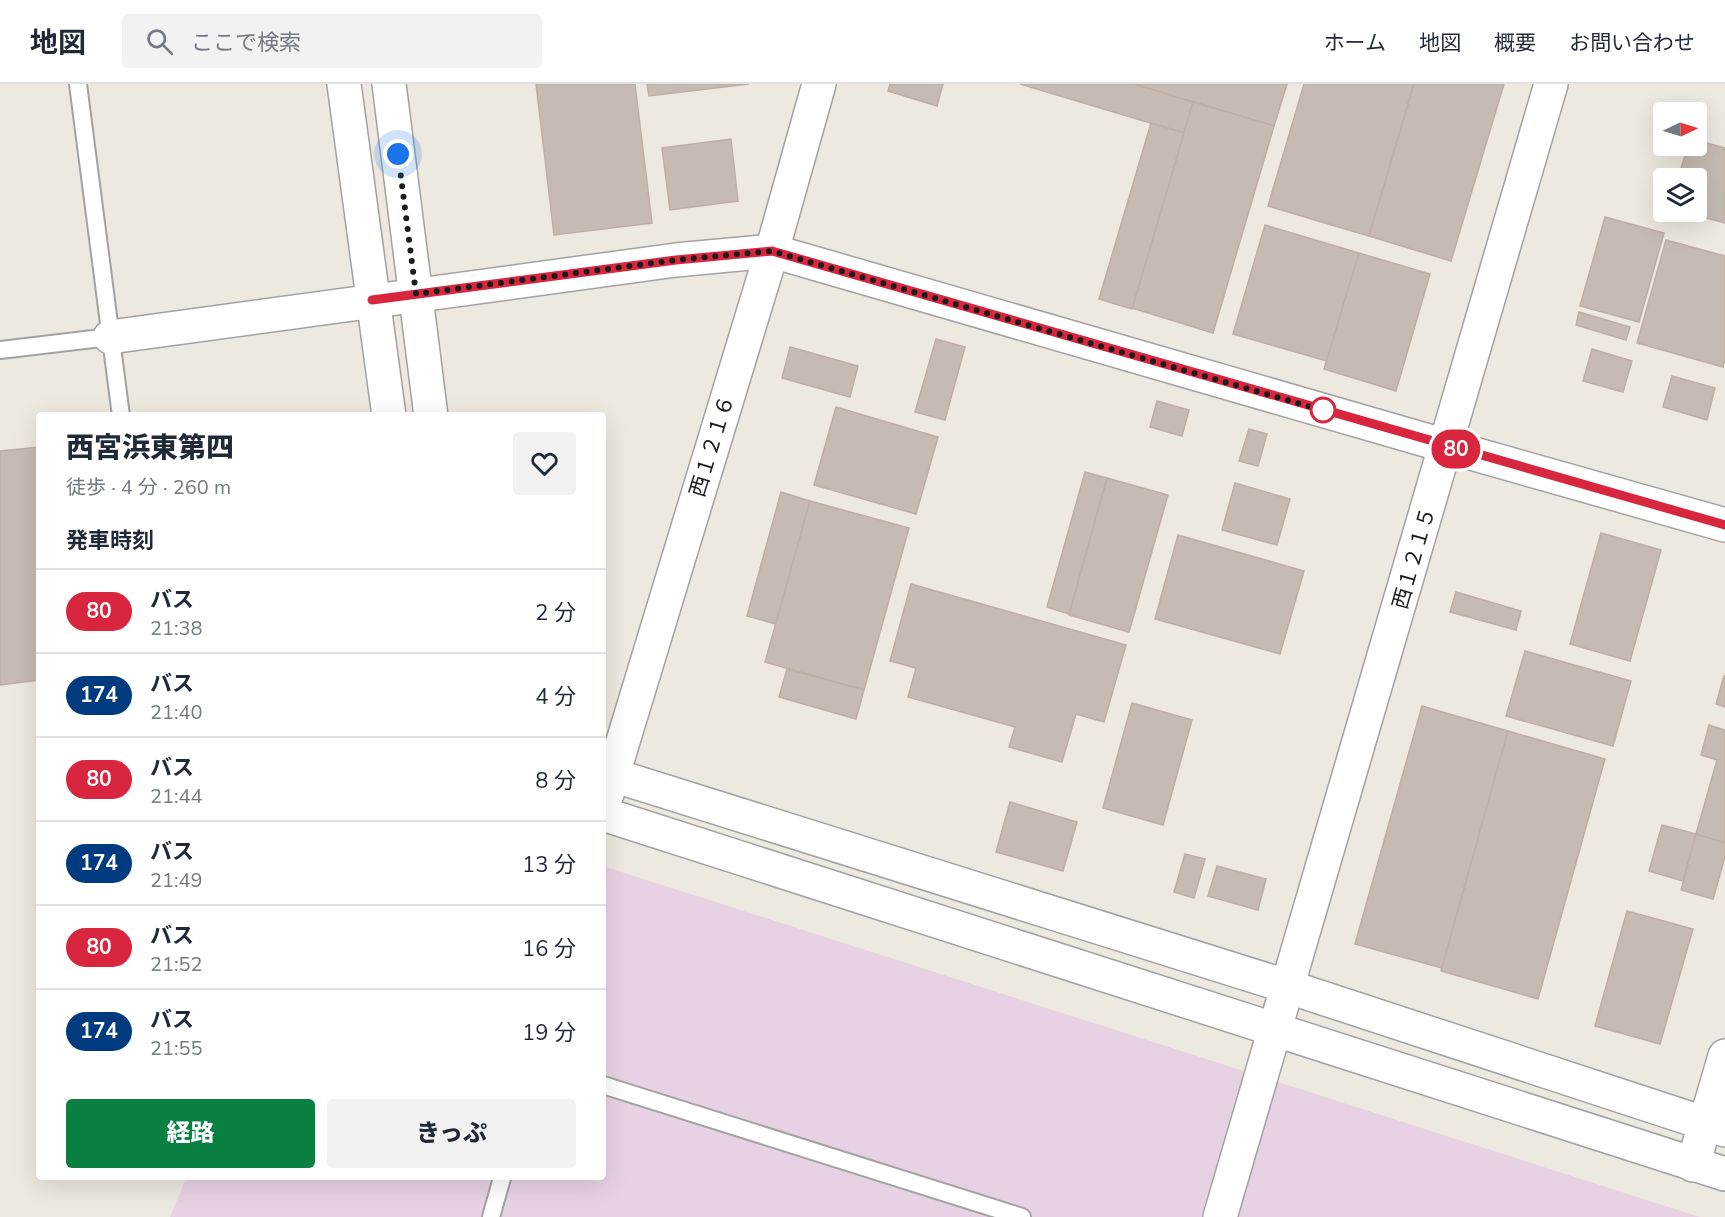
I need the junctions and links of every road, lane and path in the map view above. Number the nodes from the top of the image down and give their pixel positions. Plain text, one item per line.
1 (78, 84) edge
2 (344, 84) edge
3 (389, 84) edge
4 (819, 84) edge
5 (1551, 84) edge
6 (772, 251) junction
7 (416, 294) junction
8 (372, 300) junction
9 (110, 337) junction
10 (0, 350) edge
11 (120, 412) edge
12 (387, 412) edge
13 (431, 412) edge
14 (1446, 446) junction
15 (1725, 525) edge
16 (608, 773) edge
17 (606, 815) edge
18 (1288, 987) junction
19 (1276, 1031) junction
20 (1725, 1056) edge
21 (606, 1086) edge
22 (1715, 1127) edge
23 (1693, 1165) junction
24 (1725, 1174) edge
25 (501, 1180) edge
26 (491, 1217) edge
27 (1022, 1217) edge
28 (1221, 1217) edge

1 - 9 lane
2 - 8 street
3 - 7 street
4 - 6 street, 西１２１６
5 - 14 street, 西１２１５
6 - 7 street
6 - 14 street
6 - 16 street, 西１２１６
7 - 8 street
7 - 13 street
8 - 9 street
8 - 12 street
9 - 10 lane
9 - 11 lane
14 - 15 street
14 - 18 street, 西１２１５
16 - 18 street
17 - 19 street
18 - 19 street, 西１２１５
18 - 22 street
19 - 23 street
19 - 28 street, 西１２１５
20 - 22 street
21 - 27 lane
22 - 23 street
23 - 24 street
25 - 26 lane

